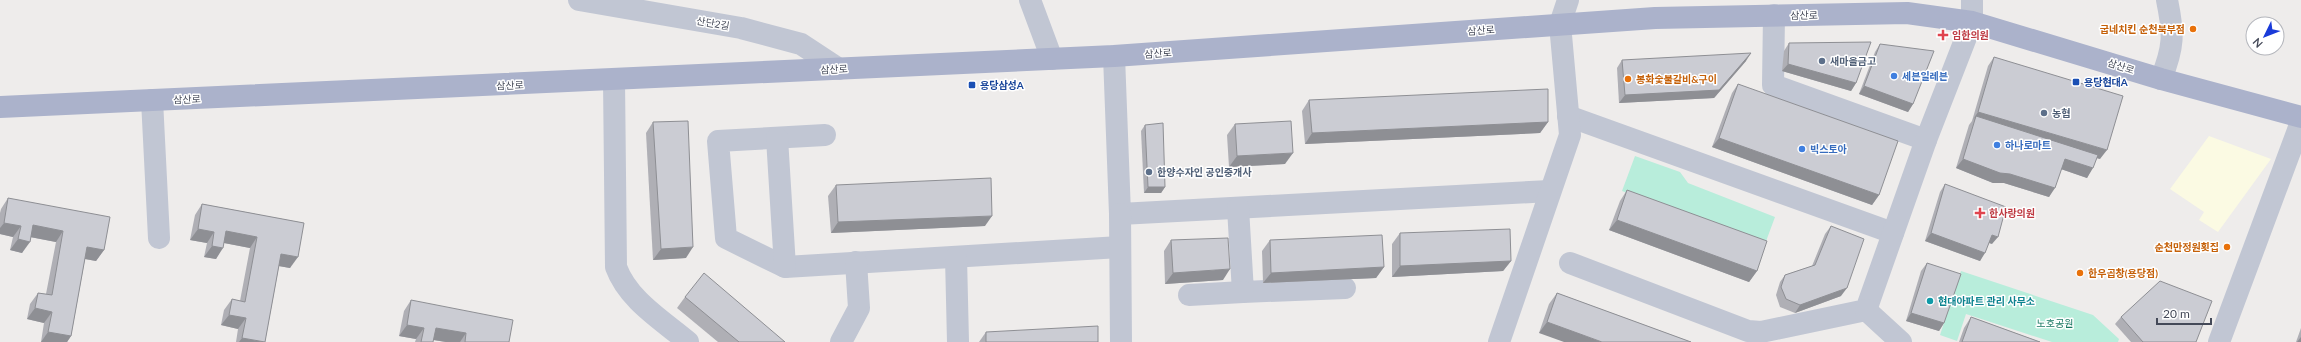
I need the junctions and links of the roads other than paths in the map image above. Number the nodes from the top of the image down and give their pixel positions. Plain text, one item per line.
1 (579, 0) edge
2 (1030, 0) edge
3 (1568, 0) edge
4 (1972, 0) edge
5 (2167, 0) edge
6 (1774, 15) junction
7 (1972, 22) junction
8 (1560, 24) junction
9 (1114, 56) junction
10 (1052, 59) junction
11 (839, 69) junction
12 (2161, 79) junction
13 (614, 80) junction
14 (152, 100) junction
15 (0, 107) edge
16 (1568, 116) junction
17 (2301, 117) edge
18 (2301, 122) edge
19 (825, 135) dead end
20 (777, 138) junction
21 (1926, 140) junction
22 (1550, 191) junction
23 (1238, 208) junction
24 (1120, 214) junction
25 (1893, 233) junction
26 (159, 238) dead end
27 (1120, 247) junction
28 (956, 257) junction
29 (856, 262) junction
30 (1570, 263) dead end
31 (785, 267) junction
32 (1345, 288) dead end
33 (1243, 292) junction
34 (1189, 295) dead end
35 (1866, 310) junction
36 (1746, 336) edge
37 (688, 342) edge
38 (841, 342) edge
39 (958, 342) edge
40 (1121, 342) edge
41 (1499, 342) edge
42 (1901, 342) edge
43 (2219, 342) edge

1 - 11 street, 산단2길
2 - 10 street
3 - 8 street
4 - 7 street
5 - 12 street
6 - 7 main road, 삼산로
6 - 8 main road, 삼산로
6 - 21 street
7 - 12 main road, 삼산로
7 - 21 street
8 - 9 main road, 삼산로
8 - 16 street
9 - 10 main road, 삼산로
9 - 24 street
10 - 11 main road, 삼산로
11 - 13 main road, 삼산로
12 - 17 main road, 삼산로
13 - 14 main road, 삼산로
13 - 37 street
14 - 15 main road, 삼산로
14 - 26 street
16 - 22 street
16 - 25 street
18 - 43 street
19 - 20 street
20 - 31 street
20 - 31 street
21 - 25 street
22 - 23 street
22 - 41 street
23 - 24 street
23 - 33 street
24 - 27 street
25 - 35 street
27 - 28 street
27 - 40 street
28 - 29 street
28 - 39 street
29 - 31 street
29 - 38 street
30 - 36 street
32 - 33 street
33 - 34 street
35 - 36 street
35 - 42 street

